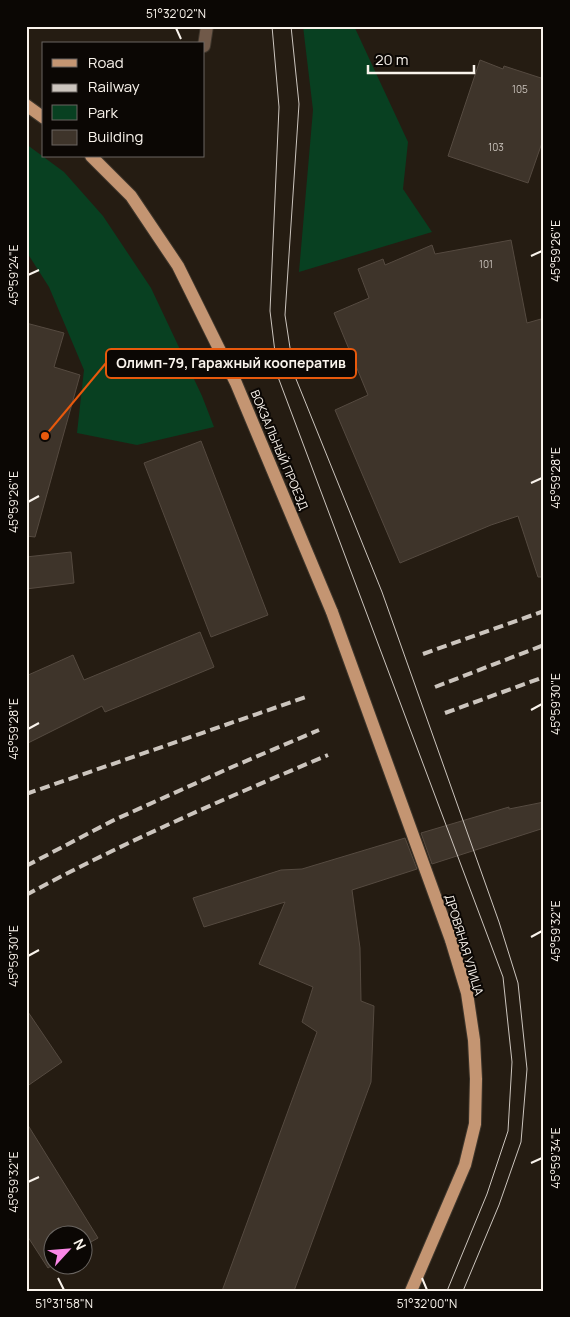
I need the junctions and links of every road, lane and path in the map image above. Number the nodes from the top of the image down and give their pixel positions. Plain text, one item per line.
1 (207, 26) edge
2 (205, 42) edge
3 (26, 104) edge
4 (42, 116) edge
5 (93, 158) edge
6 (332, 612) joint
7 (411, 1291) edge

1 - 2 lane
3 - 4 main road
5 - 6 main road, ВОКЗАЛЬНЫЙ ПРОЕЗД
6 - 7 main road, ДРОВЯНАЯ УЛИЦА, bridge

